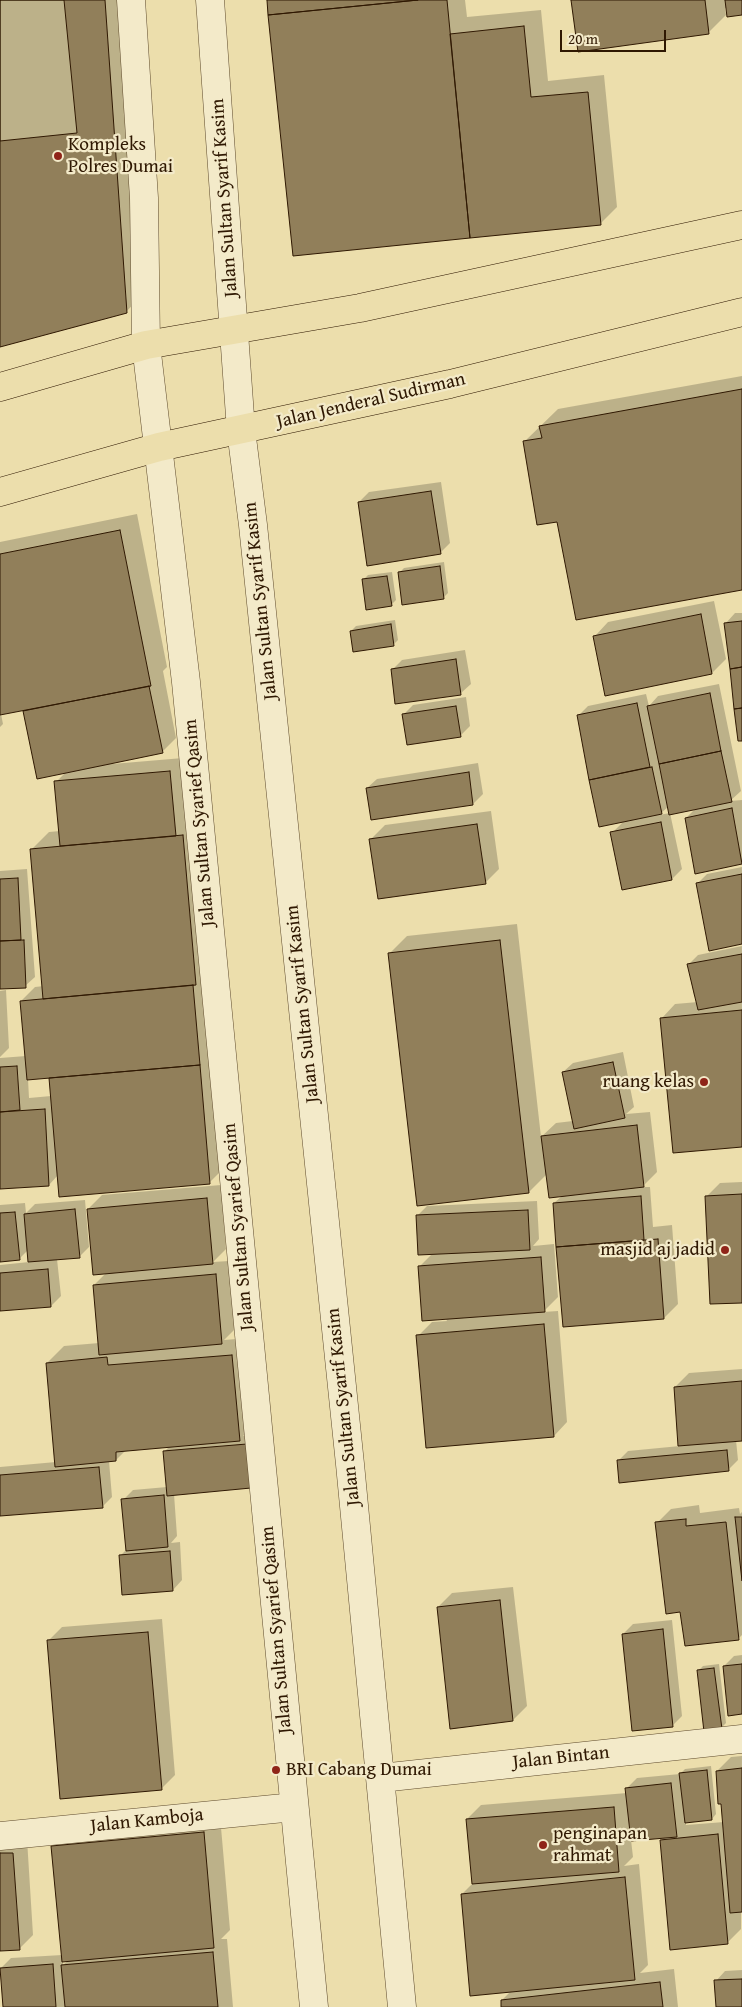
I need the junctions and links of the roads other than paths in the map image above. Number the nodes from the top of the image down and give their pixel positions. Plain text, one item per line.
1 (131, 0) edge
2 (210, 0) edge
3 (742, 226) edge
4 (742, 312) edge
5 (234, 329) junction
6 (146, 345) junction
7 (0, 387) edge
8 (241, 430) junction
9 (159, 447) junction
10 (0, 492) edge
11 (742, 1739) edge
12 (381, 1778) junction
13 (294, 1807) junction
14 (0, 1836) edge
15 (314, 2007) edge
16 (402, 2007) edge

1 - 6 street
2 - 5 street, Jalan Sultan Syarif Kasim
3 - 5 main road
4 - 8 main road, Jalan Jenderal Sudirman
5 - 6 main road
5 - 8 street, Jalan Sultan Syarif Kasim
6 - 7 main road
6 - 9 street
8 - 9 main road, Jalan Jenderal Sudirman
8 - 12 street, Jalan Sultan Syarif Kasim
9 - 10 main road, Jalan Jenderal Sudirman
9 - 13 street, Jalan Sultan Syarief Qasim
11 - 12 street, Jalan Bintan
12 - 16 street, Jalan Sultan Syarif Kasim
13 - 14 street, Jalan Kamboja
13 - 15 street, Jalan Sultan Syarief Qasim

